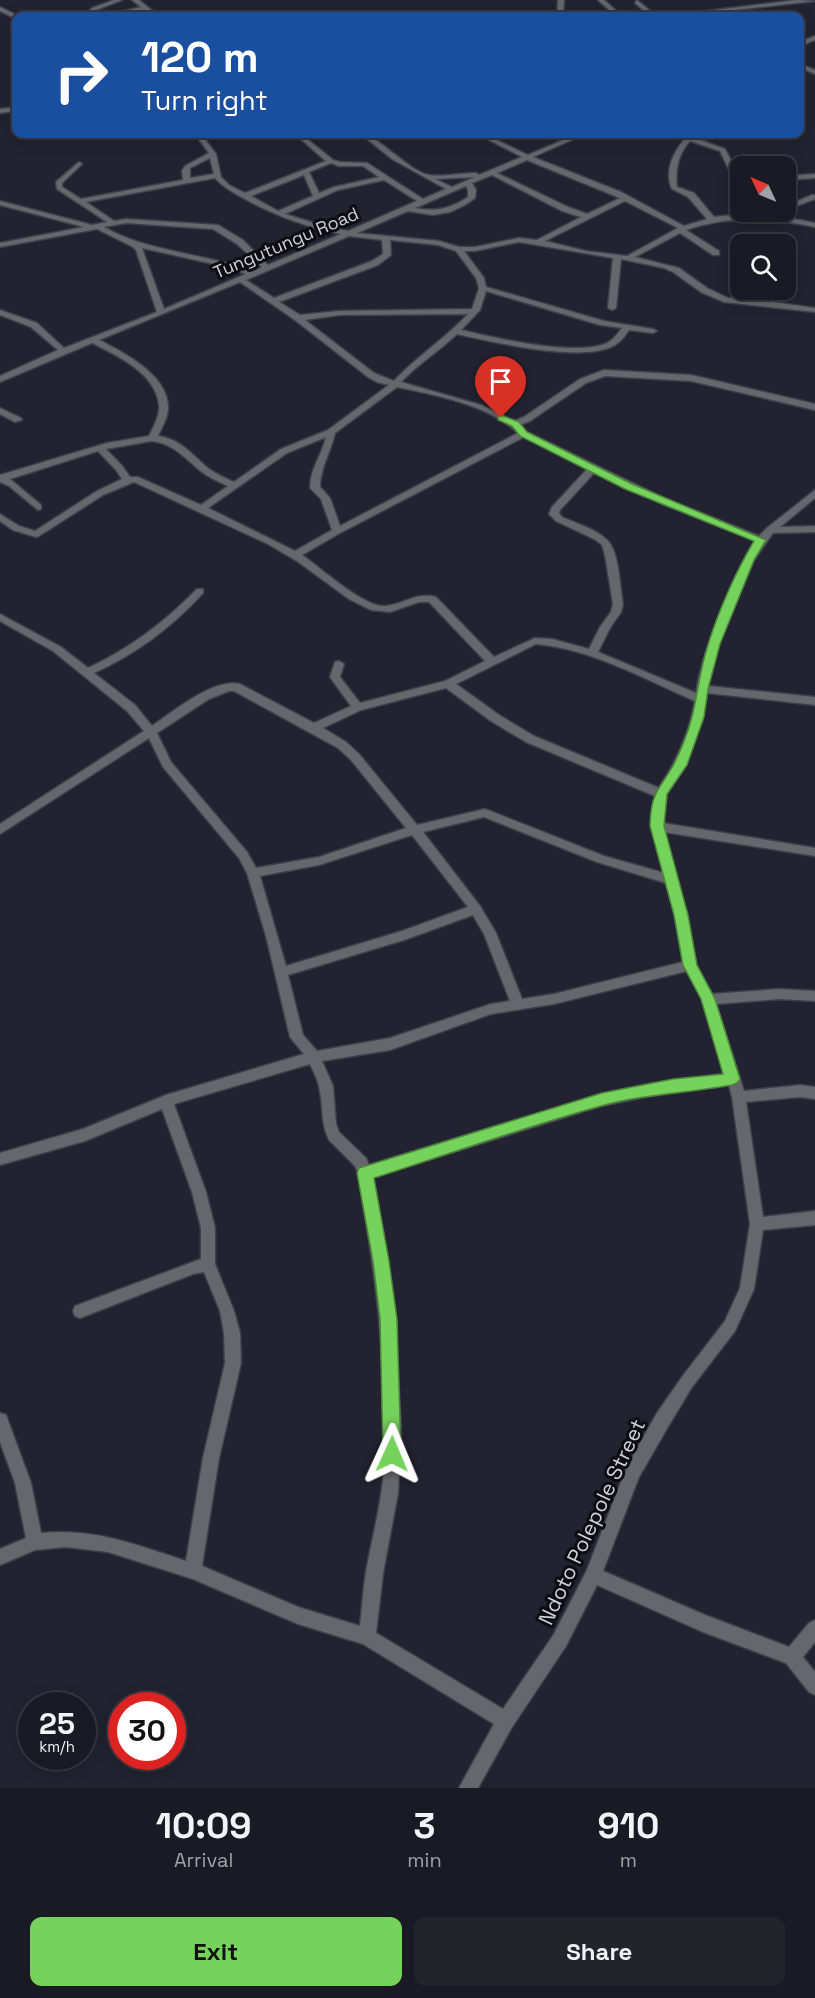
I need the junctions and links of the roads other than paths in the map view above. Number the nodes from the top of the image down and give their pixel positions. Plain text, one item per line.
1 (119, 0) edge
2 (136, 0) edge
3 (601, 0) edge
4 (758, 0) edge
5 (813, 0) edge
6 (637, 2) dead end
7 (769, 6) junction
8 (146, 8) junction
9 (93, 12) edge
10 (126, 12) edge
11 (151, 12) edge
12 (614, 12) edge
13 (648, 12) edge
14 (714, 12) edge
15 (773, 12) edge
16 (201, 138) edge
17 (303, 138) edge
18 (369, 138) edge
19 (488, 138) edge
20 (572, 138) edge
21 (690, 138) joint
22 (213, 154) junction
23 (526, 157) junction
24 (331, 161) junction
25 (730, 162) edge
26 (79, 164) dead end
27 (305, 170) junction
28 (487, 174) junction
29 (218, 175) junction
30 (815, 176) edge
31 (387, 177) junction
32 (426, 177) junction
33 (796, 177) edge
34 (187, 181) junction
35 (468, 182) junction
36 (451, 189) junction
37 (245, 196) junction
38 (317, 196) junction
39 (815, 197) edge
40 (625, 198) junction
41 (82, 201) junction
42 (423, 202) junction
43 (0, 203) edge
44 (796, 203) edge
45 (801, 204) junction
46 (796, 205) edge
47 (815, 207) edge
48 (407, 208) junction
49 (278, 214) junction
50 (588, 217) junction
51 (730, 217) edge
52 (712, 220) junction
53 (796, 220) edge
54 (114, 224) junction
55 (815, 225) edge
56 (97, 227) junction
57 (682, 229) junction
58 (347, 233) junction
59 (386, 238) junction
60 (538, 242) junction
61 (135, 244) junction
62 (0, 245) edge
63 (459, 249) junction
64 (716, 254) dead end
65 (617, 257) junction
66 (628, 258) junction
67 (267, 268) junction
68 (251, 274) junction
69 (240, 279) junction
70 (483, 288) junction
71 (273, 301) junction
72 (612, 308) dead end
73 (815, 310) edge
74 (0, 312) edge
75 (474, 312) junction
76 (161, 313) junction
77 (298, 318) junction
78 (627, 327) junction
79 (454, 331) junction
80 (653, 332) dead end
81 (93, 340) junction
82 (63, 351) junction
83 (0, 379) edge
84 (395, 384) junction
85 (815, 407) edge
86 (0, 411) edge
87 (18, 420) dead end
88 (515, 424) junction
89 (330, 432) junction
90 (524, 434) junction
91 (153, 437) junction
92 (101, 449) junction
93 (592, 469) junction
94 (1, 478) edge
95 (126, 479) junction
96 (234, 485) junction
97 (815, 493) edge
98 (38, 507) dead end
99 (200, 510) junction
100 (0, 517) edge
101 (815, 529) edge
102 (337, 531) junction
103 (765, 535) junction
104 (295, 555) junction
105 (200, 591) dead end
106 (0, 617) edge
107 (592, 654) junction
108 (493, 663) junction
109 (339, 664) dead end
110 (88, 672) junction
111 (448, 684) junction
112 (701, 694) junction
113 (815, 701) edge
114 (358, 707) junction
115 (314, 728) junction
116 (151, 732) junction
117 (661, 794) junction
118 (657, 826) junction
119 (0, 830) edge
120 (414, 830) junction
121 (815, 852) edge
122 (253, 873) junction
123 (671, 880) junction
124 (476, 909) junction
125 (690, 965) junction
126 (281, 972) junction
127 (815, 996) edge
128 (708, 999) junction
129 (519, 1006) junction
130 (314, 1057) junction
131 (732, 1079) junction
132 (815, 1093) edge
133 (740, 1098) junction
134 (166, 1101) junction
135 (0, 1160) edge
136 (365, 1173) junction
137 (815, 1218) edge
138 (757, 1224) junction
139 (208, 1264) junction
140 (80, 1311) dead end
141 (0, 1421) edge
142 (36, 1542) junction
143 (0, 1557) edge
144 (193, 1571) junction
145 (593, 1575) junction
146 (815, 1629) edge
147 (367, 1637) junction
148 (792, 1657) junction
149 (815, 1686) edge
150 (506, 1721) junction
151 (468, 1788) edge

1 - 9 street
2 - 8 street
3 - 12 street
4 - 7 street
5 - 7 street
6 - 13 street
7 - 14 street
7 - 15 street
8 - 10 street
8 - 11 street
16 - 22 street
17 - 24 street
18 - 32 street
19 - 23 street
20 - 23 street, Tungutungu Road
21 - 25 street
21 - 52 street
22 - 29 street
22 - 34 street
23 - 28 street, Tungutungu Road
23 - 40 street
24 - 27 street
24 - 31 street
26 - 41 street
27 - 37 street
27 - 38 street
28 - 32 street
28 - 35 street, Tungutungu Road
28 - 50 street
29 - 34 street
29 - 37 street
30 - 33 street
31 - 38 street
31 - 42 street
32 - 36 street
34 - 41 street
35 - 36 street, Tungutungu Road
35 - 48 street
36 - 42 street, Tungutungu Road
37 - 49 street
38 - 49 street
39 - 45 street
40 - 50 street
40 - 57 street
41 - 54 street
42 - 48 street, Tungutungu Road
43 - 56 street
44 - 45 street
45 - 46 street
45 - 47 street
48 - 58 street, Tungutungu Road
49 - 58 street
50 - 60 street
51 - 52 street
52 - 57 street
53 - 55 street
54 - 56 street
54 - 67 street
56 - 61 street
56 - 62 street
57 - 64 street
57 - 66 street
58 - 59 street
58 - 67 street, Tungutungu Road
59 - 63 street
59 - 71 street
60 - 63 street
60 - 65 street
61 - 68 street
61 - 76 street
63 - 70 street
65 - 66 street
65 - 72 street
66 - 73 street
67 - 68 street, Tungutungu Road
68 - 69 street, Tungutungu Road
69 - 71 street
69 - 76 street, Tungutungu Road
70 - 75 street
70 - 78 street
71 - 77 street
74 - 82 street
75 - 77 street
75 - 79 street
76 - 81 street, Tungutungu Road
77 - 84 street
78 - 79 street
78 - 80 street
79 - 84 street
81 - 82 street, Tungutungu Road
81 - 91 street
82 - 83 street, Tungutungu Road
84 - 88 street
84 - 89 street
85 - 88 street
86 - 87 street
88 - 90 street
89 - 96 street
89 - 102 street
90 - 93 street
90 - 102 street
91 - 92 street
91 - 96 street
92 - 94 street
92 - 95 street
93 - 103 street
93 - 107 street
94 - 98 street
95 - 99 street
95 - 100 street
96 - 99 street
97 - 103 street
99 - 104 street
101 - 103 street
102 - 104 street
103 - 112 street, Ndoto Polepole Street
104 - 108 street
105 - 110 street
106 - 110 street
107 - 108 street
107 - 112 street
108 - 111 street
109 - 114 street
110 - 116 street
111 - 114 street
111 - 117 street
112 - 113 street
112 - 117 street, Ndoto Polepole Street
114 - 115 street
115 - 116 street
115 - 120 street
116 - 119 street
116 - 122 street
117 - 118 street, Ndoto Polepole Street
118 - 121 street
118 - 123 street, Ndoto Polepole Street
120 - 122 street
120 - 123 street
120 - 124 street
122 - 126 street
123 - 125 street, Ndoto Polepole Street
124 - 126 street
124 - 129 street
125 - 128 street, Ndoto Polepole Street
125 - 129 street
126 - 130 street
127 - 128 street
128 - 131 street, Ndoto Polepole Street
129 - 130 street
130 - 134 street
130 - 136 street
131 - 133 street, Ndoto Polepole Street
131 - 136 street
132 - 133 street
133 - 138 street, Ndoto Polepole Street
134 - 135 street
134 - 139 street
136 - 147 street
137 - 138 street
138 - 145 street, Ndoto Polepole Street
139 - 140 street
139 - 144 street
141 - 142 street
142 - 143 street
142 - 144 street
144 - 147 street
145 - 148 street
145 - 150 street, Ndoto Polepole Street
146 - 148 street
147 - 150 street
148 - 149 street
150 - 151 street, Ndoto Polepole Street

